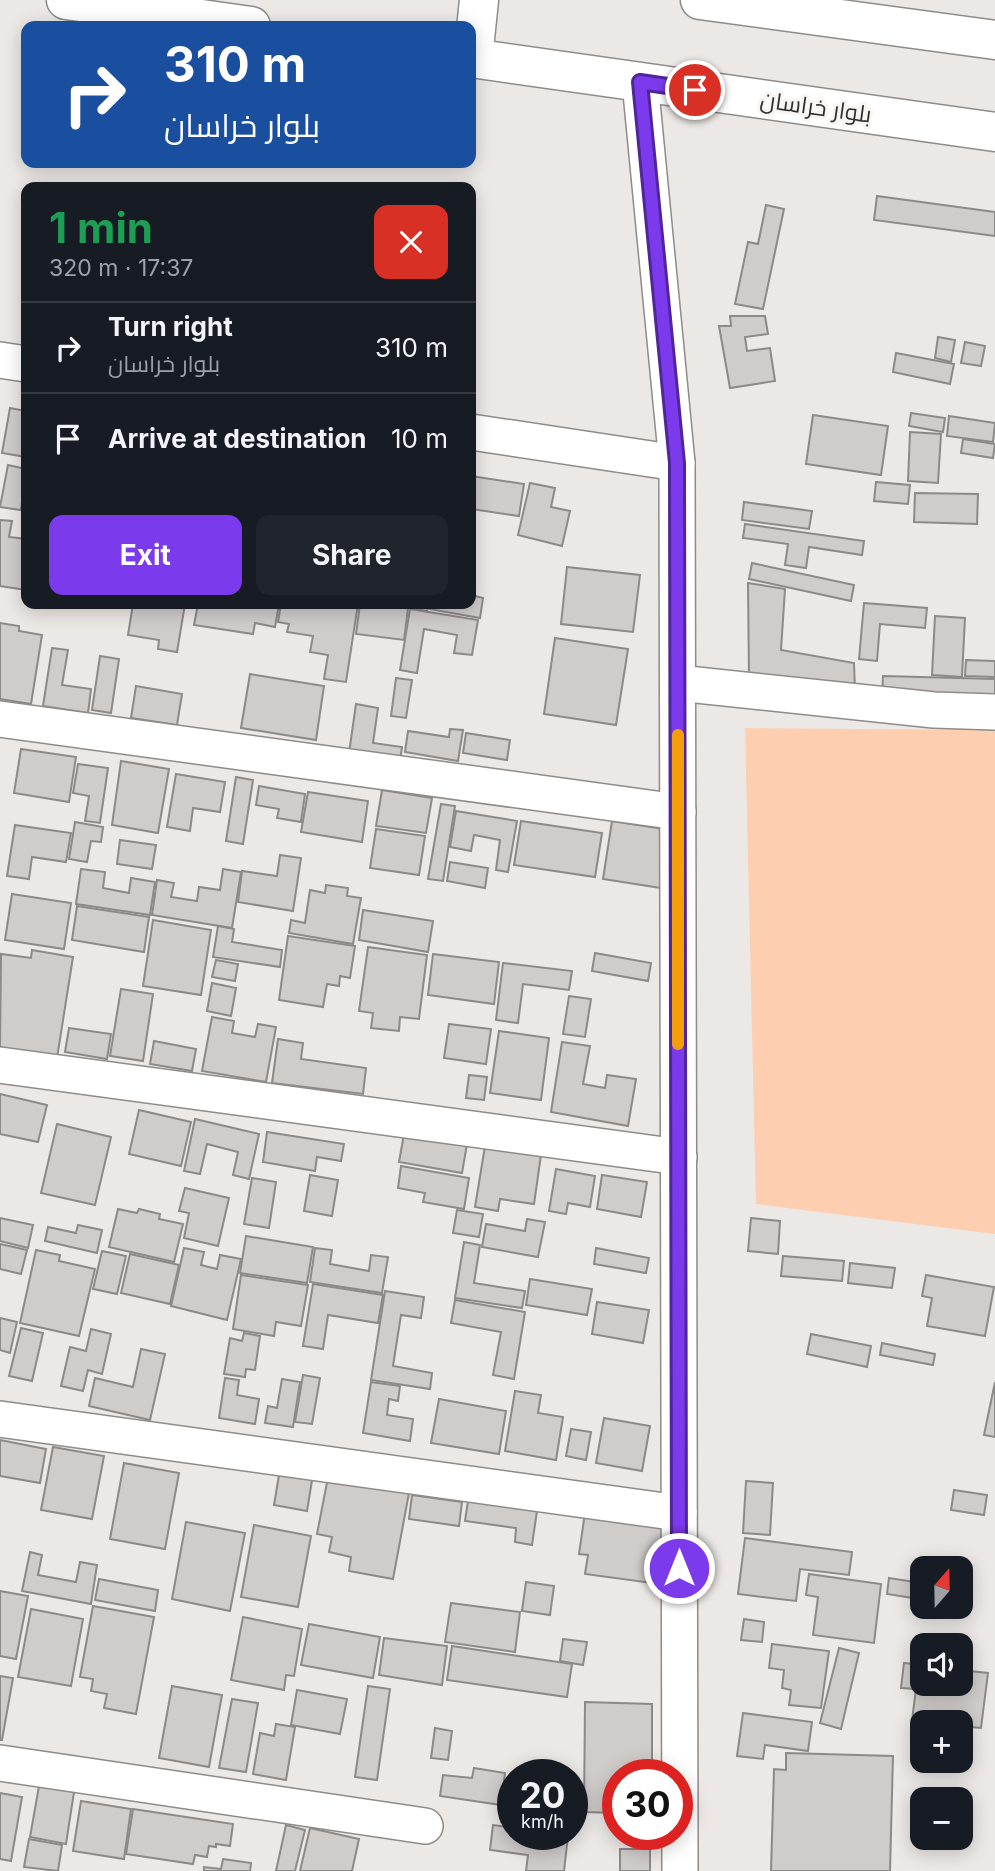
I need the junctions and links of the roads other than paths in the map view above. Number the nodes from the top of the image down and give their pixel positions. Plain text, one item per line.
1 (66, 0) edge
2 (479, 0) edge
3 (700, 0) edge
4 (215, 21) edge
5 (476, 25) edge
6 (995, 40) edge
7 (476, 59) edge
8 (640, 82) junction
9 (995, 132) edge
10 (0, 360) edge
11 (21, 364) edge
12 (476, 433) edge
13 (677, 463) junction
14 (678, 683) junction
15 (995, 712) edge
16 (0, 719) edge
17 (678, 812) junction
18 (0, 1065) edge
19 (679, 1157) junction
20 (0, 1419) edge
21 (679, 1513) junction
22 (0, 1763) edge
23 (425, 1826) dead end
24 (680, 1871) edge

1 - 4 main road
2 - 5 main road
3 - 6 main road
7 - 8 main road, بلوار خراسان
8 - 9 main road, بلوار خراسان
8 - 13 street
10 - 11 street
12 - 13 street
13 - 14 street
14 - 15 street
14 - 17 street
16 - 17 street
17 - 19 street
18 - 19 street
19 - 21 street
20 - 21 street
21 - 24 street
22 - 23 street

